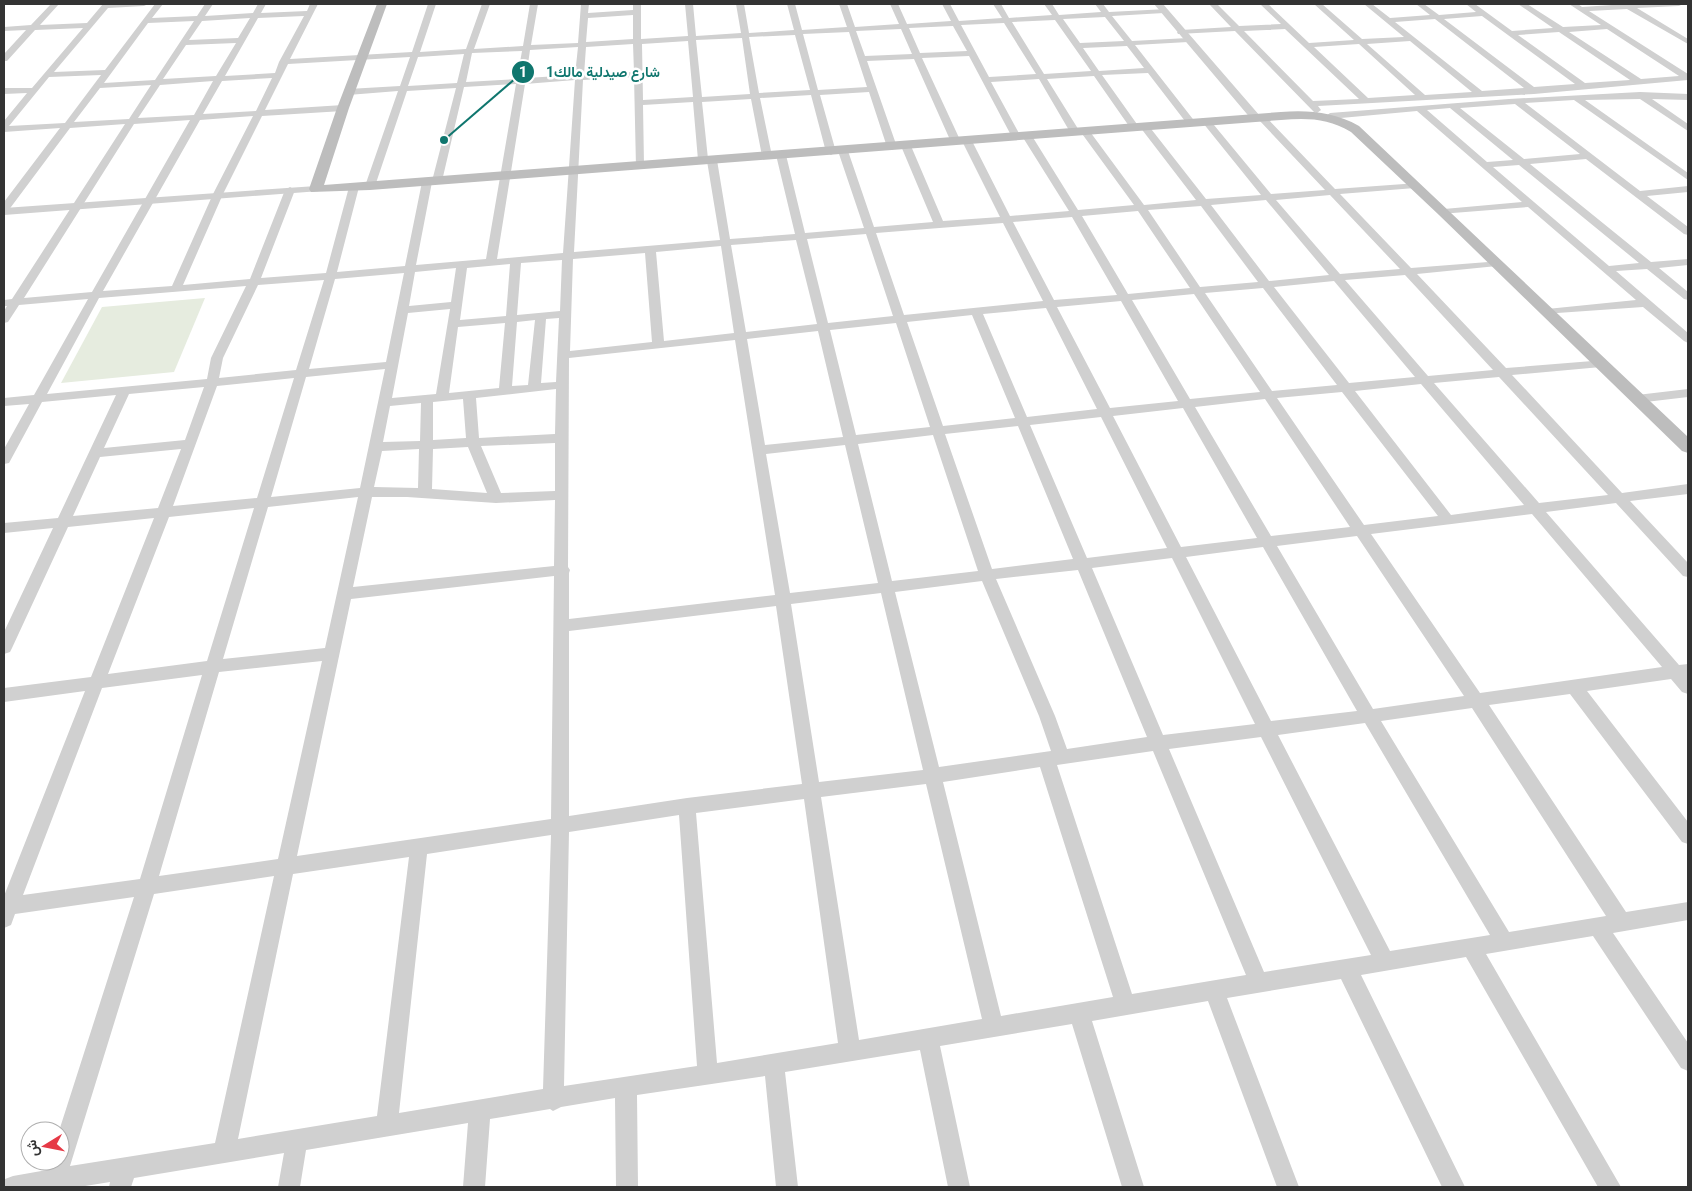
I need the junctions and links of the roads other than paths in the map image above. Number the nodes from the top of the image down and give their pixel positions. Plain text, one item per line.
1 (55, 4) edge
2 (144, 4) edge
3 (159, 4) edge
4 (210, 4) edge
5 (262, 4) edge
6 (382, 4) edge
7 (432, 4) edge
8 (486, 4) edge
9 (534, 4) edge
10 (689, 4) edge
11 (740, 4) edge
12 (791, 4) edge
13 (843, 4) edge
14 (894, 4) edge
15 (946, 4) edge
16 (997, 4) edge
17 (1048, 4) edge
18 (1099, 4) edge
19 (1213, 4) edge
20 (1264, 4) edge
21 (1318, 4) edge
22 (1368, 4) edge
23 (1420, 4) edge
24 (1470, 4) edge
25 (1522, 4) edge
26 (1573, 4) edge
27 (1678, 4) edge
28 (106, 5) edge
29 (1626, 5) edge
30 (1161, 7) edge
31 (312, 8) edge
32 (637, 8) edge
33 (1582, 9) junction
34 (585, 10) edge
35 (1688, 10) edge
36 (1108, 14) junction
37 (1484, 14) junction
38 (255, 15) junction
39 (1438, 16) junction
40 (1058, 17) junction
41 (200, 18) junction
42 (1007, 20) junction
43 (1388, 20) junction
44 (147, 21) junction
45 (956, 23) junction
46 (90, 25) junction
47 (903, 26) junction
48 (1288, 26) junction
49 (1609, 27) junction
50 (32, 28) junction
51 (4, 29) edge
52 (852, 29) junction
53 (1237, 29) junction
54 (1562, 30) junction
55 (799, 32) junction
56 (1182, 32) junction
57 (1511, 33) junction
58 (746, 35) junction
59 (691, 38) junction
60 (1411, 39) junction
61 (241, 40) junction
62 (1188, 40) junction
63 (637, 42) junction
64 (1362, 42) junction
65 (1688, 42) edge
66 (183, 43) junction
67 (1130, 43) junction
68 (581, 44) junction
69 (1308, 45) junction
70 (1078, 46) junction
71 (526, 47) junction
72 (469, 51) junction
73 (972, 53) junction
74 (414, 54) junction
75 (6, 55) edge
76 (917, 56) junction
77 (362, 57) junction
78 (863, 59) junction
79 (283, 62) junction
80 (1151, 70) junction
81 (108, 72) junction
82 (638, 74) junction
83 (1097, 74) junction
84 (48, 75) junction
85 (277, 75) junction
86 (579, 77) junction
87 (1042, 77) junction
88 (1688, 78) edge
89 (218, 79) junction
90 (521, 80) junction
91 (987, 80) junction
92 (1638, 81) junction
93 (156, 83) junction
94 (461, 84) junction
95 (96, 86) junction
96 (1583, 86) junction
97 (402, 88) junction
98 (872, 89) junction
99 (1533, 89) junction
100 (35, 90) junction
101 (4, 91) edge
102 (348, 92) junction
103 (814, 92) junction
104 (1478, 92) junction
105 (755, 95) junction
106 (1640, 95) junction
107 (1421, 96) junction
108 (1576, 97) junction
109 (1688, 97) edge
110 (698, 99) junction
111 (1365, 100) junction
112 (1536, 100) junction
113 (1517, 101) junction
114 (639, 103) junction
115 (1311, 104) junction
116 (1454, 106) junction
117 (343, 108) junction
118 (1420, 109) junction
119 (258, 113) junction
120 (1326, 116) junction
121 (196, 117) junction
122 (1259, 118) junction
123 (130, 122) junction
124 (1206, 122) junction
125 (1192, 123) junction
126 (67, 126) junction
127 (1140, 127) junction
128 (4, 128) edge
129 (1688, 128) edge
130 (1080, 132) junction
131 (1021, 136) junction
132 (962, 141) junction
133 (906, 146) junction
134 (892, 147) junction
135 (837, 151) junction
136 (774, 156) junction
137 (1586, 156) junction
138 (708, 160) junction
139 (1523, 162) junction
140 (639, 165) junction
141 (1484, 165) junction
142 (572, 170) junction
143 (505, 176) junction
144 (1688, 177) edge
145 (432, 181) junction
146 (1415, 185) junction
147 (370, 186) junction
148 (354, 187) junction
149 (316, 189) junction
150 (1688, 189) edge
151 (290, 190) junction
152 (1332, 192) junction
153 (218, 194) junction
154 (1638, 194) junction
155 (1268, 197) junction
156 (148, 201) junction
157 (1204, 203) junction
158 (1530, 204) junction
159 (76, 206) junction
160 (1141, 208) junction
161 (4, 210) edge
162 (1444, 212) junction
163 (1075, 213) junction
164 (1006, 219) junction
165 (939, 225) junction
166 (871, 230) junction
167 (1688, 232) edge
168 (799, 236) junction
169 (726, 243) junction
170 (650, 249) junction
171 (568, 256) junction
172 (516, 261) junction
173 (1688, 262) edge
174 (491, 263) junction
175 (1496, 263) junction
176 (1650, 265) junction
177 (462, 266) junction
178 (1607, 269) junction
179 (410, 270) junction
180 (1408, 271) junction
181 (331, 276) junction
182 (1338, 278) junction
183 (254, 282) junction
184 (1268, 284) junction
185 (176, 288) junction
186 (1196, 290) junction
187 (96, 294) junction
188 (1123, 297) junction
189 (1688, 297) edge
190 (10, 302) edge
191 (1646, 302) junction
192 (1049, 304) junction
193 (456, 305) junction
194 (403, 310) junction
195 (976, 311) junction
196 (1547, 312) junction
197 (564, 314) junction
198 (541, 316) junction
199 (512, 318) junction
200 (900, 318) junction
201 (4, 320) edge
202 (453, 324) junction
203 (822, 326) junction
204 (741, 335) junction
205 (1688, 338) edge
206 (658, 345) junction
207 (563, 355) junction
208 (1600, 363) junction
209 (392, 365) junction
210 (1502, 373) junction
211 (300, 374) junction
212 (1426, 380) junction
213 (212, 382) junction
214 (562, 386) junction
215 (1347, 387) junction
216 (534, 388) junction
217 (125, 389) junction
218 (505, 390) junction
219 (1688, 393) edge
220 (470, 394) junction
221 (1268, 395) junction
222 (442, 397) junction
223 (1637, 398) junction
224 (38, 399) junction
225 (427, 399) junction
226 (4, 402) edge
227 (385, 403) junction
228 (1187, 404) junction
229 (1105, 412) junction
230 (1020, 421) junction
231 (938, 430) junction
232 (561, 438) junction
233 (850, 439) junction
234 (473, 442) junction
235 (190, 444) junction
236 (427, 444) junction
237 (376, 447) junction
238 (1688, 447) edge
239 (759, 450) junction
240 (96, 453) junction
241 (4, 460) edge
242 (1688, 488) edge
243 (366, 492) junction
244 (425, 493) junction
245 (560, 495) junction
246 (496, 498) junction
247 (1618, 498) junction
248 (262, 501) junction
249 (1536, 509) junction
250 (164, 511) junction
251 (1448, 520) junction
252 (63, 521) junction
253 (4, 528) edge
254 (1359, 531) junction
255 (1267, 541) junction
256 (1175, 552) junction
257 (1082, 564) junction
258 (562, 570) junction
259 (1688, 572) edge
260 (987, 576) junction
261 (888, 588) junction
262 (344, 594) junction
263 (783, 599) junction
264 (561, 626) junction
265 (4, 648) edge
266 (331, 654) junction
267 (211, 667) junction
268 (1682, 671) edge
269 (96, 684) junction
270 (1574, 686) junction
271 (1688, 687) edge
272 (4, 695) edge
273 (1476, 700) junction
274 (1369, 716) junction
275 (1264, 728) junction
276 (1157, 743) junction
277 (1054, 757) junction
278 (932, 776) junction
279 (812, 790) junction
280 (688, 806) junction
281 (560, 824) junction
282 (1688, 836) edge
283 (419, 847) junction
284 (285, 865) junction
285 (147, 885) junction
286 (5, 910) edge
287 (1688, 911) edge
288 (1621, 922) junction
289 (1598, 927) junction
290 (1504, 941) junction
291 (1471, 947) junction
292 (1384, 962) junction
293 (1347, 969) junction
294 (1259, 984) junction
295 (1214, 991) junction
296 (1124, 1005) junction
297 (1079, 1013) junction
298 (994, 1027) junction
299 (928, 1037) junction
300 (850, 1050) junction
301 (1688, 1061) edge
302 (774, 1063) junction
303 (708, 1075) junction
304 (626, 1086) junction
305 (553, 1100) junction
306 (480, 1110) junction
307 (387, 1126) junction
308 (296, 1141) junction
309 (224, 1153) junction
310 (122, 1179) edge
311 (56, 1180) junction
312 (13, 1187) edge
313 (289, 1187) edge
314 (474, 1187) edge
315 (627, 1187) edge
316 (787, 1187) edge
317 (959, 1187) edge
318 (1133, 1187) edge
319 (1288, 1187) edge
320 (1454, 1187) edge
321 (1610, 1187) edge

1 - 50 street
2 - 28 street
3 - 44 street
4 - 41 street
5 - 38 street
6 - 77 main road
7 - 74 street
8 - 72 street
9 - 71 street
10 - 59 street
11 - 58 street
12 - 55 street
13 - 52 street
14 - 47 street
15 - 45 street
16 - 42 street
17 - 40 street
18 - 36 street
19 - 53 street
20 - 48 street
21 - 64 street
22 - 43 street
23 - 39 street
24 - 37 street
25 - 54 street
26 - 33 street
27 - 29 street
27 - 35 street
28 - 46 street
29 - 33 street
29 - 65 street
30 - 36 street
30 - 56 street
31 - 38 street
31 - 79 street
32 - 34 street
32 - 63 street
33 - 49 street
34 - 68 street
36 - 40 street
36 - 67 street
37 - 39 street
37 - 57 street
38 - 41 street
38 - 61 street
39 - 43 street
39 - 99 street
40 - 42 street
40 - 70 street
41 - 44 street
41 - 66 street
42 - 45 street
42 - 87 street
43 - 60 street
44 - 81 street
45 - 47 street
45 - 73 street
46 - 50 street
46 - 84 street
47 - 52 street
47 - 76 street
48 - 53 street
48 - 69 street
49 - 54 street
49 - 88 street
50 - 51 street
50 - 75 street
52 - 55 street
52 - 78 street
53 - 56 street
53 - 115 street
54 - 57 street
54 - 92 street
55 - 58 street
55 - 103 street
56 - 62 street
57 - 96 street
58 - 59 street
58 - 105 street
59 - 63 street
59 - 110 street
60 - 64 street
60 - 104 street
61 - 66 street
61 - 89 street
62 - 67 street
62 - 122 street
63 - 68 street
63 - 82 street
64 - 69 street
64 - 107 street
66 - 93 street
67 - 70 street
67 - 80 street
68 - 71 street
68 - 86 street
69 - 111 street
70 - 83 street
71 - 72 street
71 - 90 street
72 - 74 street
72 - 94 street
73 - 76 street
73 - 91 street
74 - 77 street
74 - 97 street
76 - 78 street
76 - 132 street
77 - 79 street
77 - 102 main road
78 - 98 street
79 - 85 street
80 - 83 street
80 - 125 street
81 - 84 street
81 - 95 street
82 - 86 street
82 - 114 street
83 - 87 street
83 - 127 street
84 - 100 street
85 - 89 street
85 - 119 street
86 - 90 street
86 - 142 street
87 - 91 street
87 - 130 street
88 - 92 street
89 - 93 street
89 - 121 street
90 - 94 street
90 - 143 street
91 - 131 street
92 - 96 street
93 - 95 street
93 - 123 street
94 - 97 street
94 - 145 street
95 - 126 street
96 - 99 street
97 - 102 street
97 - 147 street
98 - 103 street
98 - 134 street
99 - 104 street
99 - 112 street
100 - 101 street
100 - 128 street
102 - 117 main road
103 - 105 street
103 - 135 street
104 - 107 street
105 - 110 street
105 - 136 street
106 - 108 street
106 - 109 street
106 - 129 street
107 - 111 street
108 - 112 street
108 - 144 street
110 - 114 street
110 - 138 street
111 - 115 street
112 - 113 street
113 - 116 street
113 - 137 street
114 - 140 street
115 - 120 street
116 - 118 street
116 - 139 street
117 - 119 street
117 - 149 main road
118 - 120 street
118 - 141 street
119 - 121 street
119 - 153 street
120 - 122 main road
120 - 146 main road
121 - 123 street
121 - 156 street
122 - 124 main road
122 - 152 street
123 - 126 street
123 - 159 street
124 - 125 main road
124 - 155 street
125 - 127 main road
126 - 128 street
126 - 161 street
127 - 130 main road
127 - 157 street
130 - 131 main road
130 - 160 street
131 - 132 main road
131 - 163 street
132 - 133 main road
132 - 164 street
133 - 134 main road
133 - 165 street
134 - 135 main road
135 - 136 main road
135 - 166 street
136 - 138 main road
136 - 168 street
137 - 139 street
137 - 154 street
138 - 140 main road
138 - 169 street
139 - 141 street
139 - 176 street
140 - 142 main road
141 - 158 street
142 - 143 main road
142 - 171 street
143 - 145 main road
143 - 174 street
145 - 147 main road
145 - 179 street
146 - 152 street
146 - 162 main road
147 - 148 main road
148 - 149 main road
148 - 181 street
149 - 151 street
150 - 154 street
151 - 153 street
151 - 183 street
152 - 155 street
152 - 180 street
153 - 156 street
153 - 185 street
154 - 167 street
155 - 157 street
155 - 182 street
156 - 159 street
156 - 187 street
157 - 160 street
157 - 184 street
158 - 162 street
158 - 178 street
159 - 161 street
159 - 190 street
160 - 163 street
160 - 186 street
162 - 175 main road
163 - 164 street
163 - 188 street
164 - 165 street
164 - 192 street
165 - 166 street
166 - 168 street
166 - 200 street
168 - 169 street
168 - 203 street
169 - 170 street
169 - 204 street
170 - 171 street
170 - 206 street
171 - 172 street
171 - 197 street
172 - 174 street
172 - 199 street
173 - 176 street
174 - 177 street
175 - 180 street
175 - 196 main road
176 - 178 street
176 - 189 street
177 - 179 street
177 - 193 street
178 - 191 street
179 - 181 street
179 - 194 street
180 - 182 street
180 - 210 street
181 - 183 street
181 - 211 street
182 - 184 street
182 - 212 street
183 - 185 street
183 - 213 street
184 - 186 street
184 - 215 street
185 - 187 street
186 - 188 street
186 - 221 street
187 - 190 street
187 - 224 street
188 - 192 street
188 - 228 street
190 - 201 street
191 - 196 street
191 - 205 street
192 - 195 street
192 - 229 street
193 - 194 street
193 - 202 street
194 - 209 street
195 - 200 street
195 - 230 street
196 - 208 main road
197 - 198 street
197 - 207 street
198 - 199 street
198 - 216 street
199 - 202 street
199 - 218 street
200 - 203 street
200 - 231 street
202 - 222 street
203 - 204 street
203 - 233 street
204 - 206 street
204 - 239 street
206 - 207 street
207 - 214 street
208 - 210 street
208 - 223 main road
209 - 211 street
209 - 227 street
210 - 212 street
210 - 247 street
211 - 213 street
211 - 248 street
212 - 215 street
212 - 249 street
213 - 217 street
213 - 235 street
214 - 216 street
214 - 232 street
215 - 221 street
215 - 251 street
216 - 218 street
217 - 224 street
217 - 240 street
218 - 220 street
219 - 223 street
220 - 222 street
220 - 234 street
221 - 228 street
221 - 254 street
222 - 225 street
223 - 238 main road
224 - 226 street
224 - 241 street
225 - 227 street
225 - 236 street
227 - 237 street
228 - 229 street
228 - 255 street
229 - 230 street
229 - 256 street
230 - 231 street
230 - 257 street
231 - 233 street
231 - 260 street
232 - 234 street
232 - 245 street
233 - 239 street
233 - 261 street
234 - 236 street
234 - 246 street
235 - 240 street
235 - 250 street
236 - 237 street
236 - 244 street
237 - 243 street
239 - 263 street
240 - 252 street
242 - 247 street
243 - 244 street
243 - 248 street
243 - 262 street
244 - 246 street
245 - 246 street
245 - 258 street
247 - 249 street
247 - 259 street
248 - 250 street
248 - 267 street
249 - 251 street
249 - 268 street
250 - 252 street
250 - 269 street
251 - 254 street
252 - 253 street
252 - 265 street
254 - 255 street
254 - 273 street
255 - 256 street
255 - 274 street
256 - 257 street
256 - 275 street
257 - 260 street
257 - 276 street
258 - 262 street
258 - 264 street
260 - 261 street
260 - 277 street
261 - 263 street
261 - 278 street
262 - 266 street
263 - 264 street
263 - 279 street
264 - 281 street
266 - 267 street
266 - 284 street
267 - 269 street
267 - 285 street
268 - 270 street
268 - 271 street
269 - 272 street
269 - 286 street
270 - 273 street
270 - 282 street
273 - 274 street
273 - 288 street
274 - 275 street
274 - 290 street
275 - 276 street
275 - 292 street
276 - 277 street
276 - 294 street
277 - 278 street
277 - 296 street
278 - 279 street
278 - 298 street
279 - 280 street
279 - 300 street
280 - 281 street
280 - 303 street
281 - 283 street
281 - 305 street
283 - 284 street
283 - 307 street
284 - 285 street
284 - 309 street
285 - 286 street
285 - 311 street
287 - 288 street
288 - 289 street
289 - 290 street
289 - 301 street
290 - 291 street
291 - 292 street
291 - 321 street
292 - 293 street
293 - 294 street
293 - 320 street
294 - 295 street
295 - 296 street
295 - 319 street
296 - 297 street
297 - 298 street
297 - 318 street
298 - 299 street
299 - 300 street
299 - 317 street
300 - 302 street
302 - 303 street
302 - 316 street
303 - 304 street
304 - 305 street
304 - 315 street
305 - 306 street
306 - 307 street
306 - 314 street
307 - 308 street
308 - 309 street
308 - 313 street
309 - 310 street
310 - 311 street
311 - 312 street

